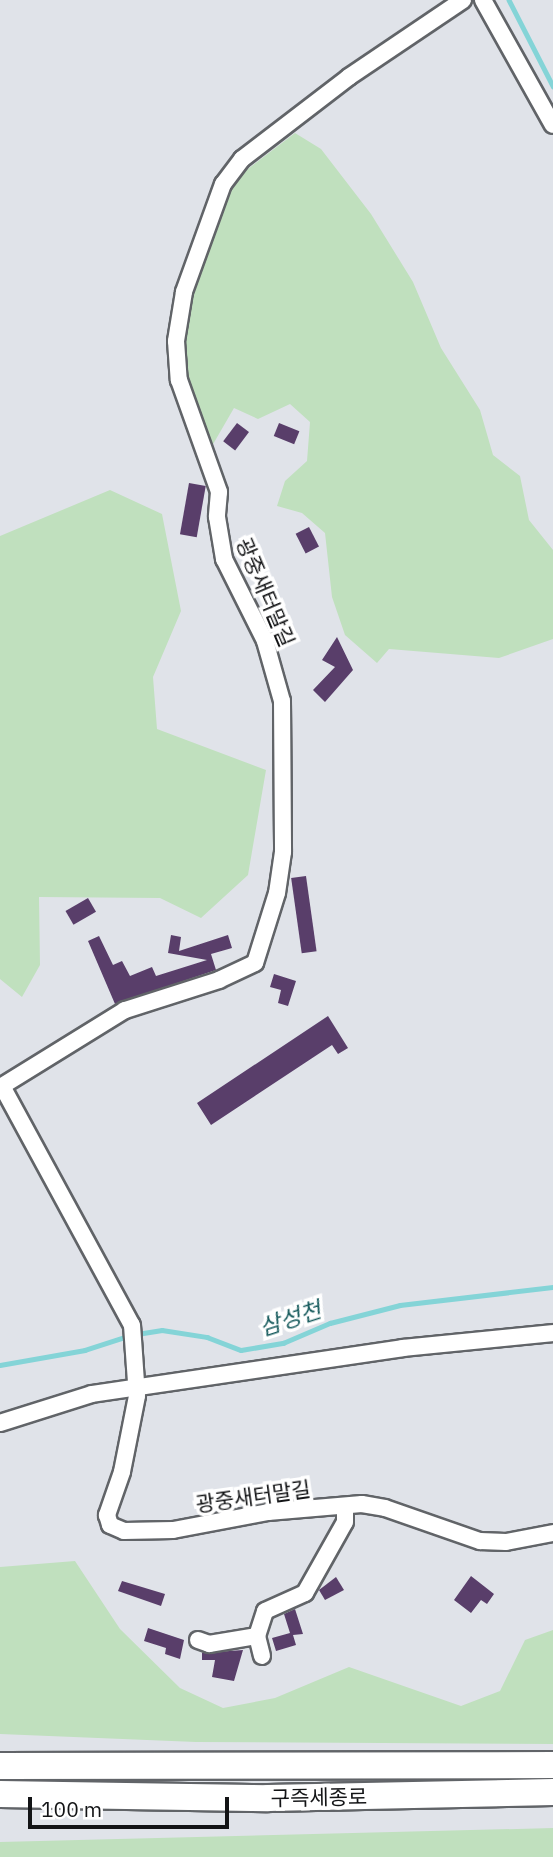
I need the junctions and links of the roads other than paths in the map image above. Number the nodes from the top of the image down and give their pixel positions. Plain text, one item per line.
1 (463, 0) edge
2 (483, 0) edge
3 (553, 125) edge
4 (553, 1333) edge
5 (138, 1380) junction
6 (0, 1423) edge
7 (345, 1506) junction
8 (553, 1533) edge
9 (257, 1636) junction
10 (198, 1640) dead end
11 (262, 1656) dead end
12 (553, 1765) edge
13 (0, 1766) edge
14 (553, 1793) edge
15 (0, 1794) edge

1 - 5 street, 광중새터말길
2 - 3 street
4 - 5 street
5 - 6 street
5 - 7 street, 광중새터말길
7 - 8 street, 광중새터말길
7 - 9 street
9 - 10 street
9 - 11 street
12 - 13 highway, 구즉세종로
14 - 15 highway, 구즉세종로

